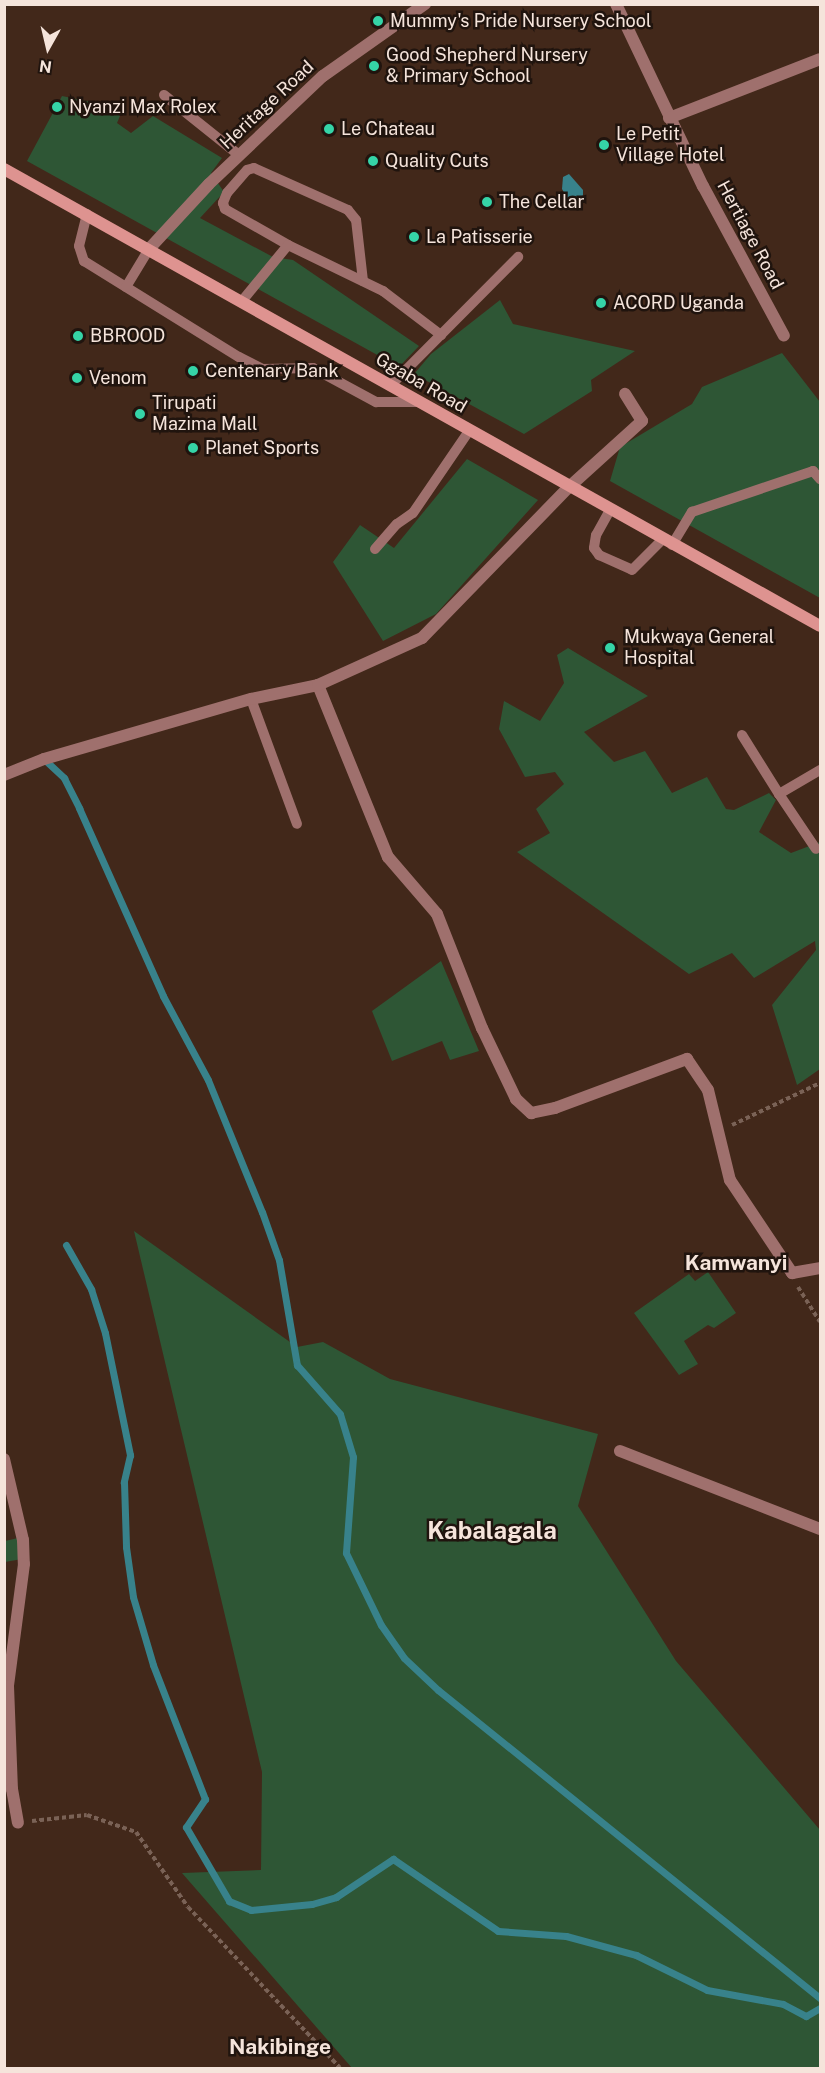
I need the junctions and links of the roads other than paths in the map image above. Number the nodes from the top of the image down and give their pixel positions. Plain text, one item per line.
1 (425, 4) edge
2 (615, 4) edge
3 (820, 59) edge
4 (164, 95) dead end
5 (669, 118) junction
6 (239, 155) junction
7 (4, 169) edge
8 (87, 214) junction
9 (288, 244) junction
10 (149, 249) junction
11 (518, 257) dead end
12 (363, 281) junction
13 (126, 287) junction
14 (242, 301) junction
15 (441, 335) junction
16 (784, 336) dead end
17 (390, 386) junction
18 (624, 394) dead end
19 (416, 402) junction
20 (469, 432) junction
21 (820, 479) edge
22 (568, 488) junction
23 (610, 510) junction
24 (667, 542) junction
25 (375, 549) dead end
26 (820, 626) edge
27 (318, 685) junction
28 (251, 699) junction
29 (742, 735) dead end
30 (820, 770) edge
31 (4, 776) edge
32 (779, 794) junction
33 (297, 824) dead end
34 (816, 849) dead end
35 (820, 1268) edge
36 (620, 1451) dead end
37 (4, 1459) edge
38 (820, 1529) edge
39 (18, 1822) road end

1 - 6 street, Heritage Road
2 - 5 street, Hertiage Road
3 - 5 street
4 - 6 lane
5 - 16 street, Hertiage Road
6 - 10 street, Heritage Road
7 - 8 main road, Ggaba Road
8 - 10 main road, Ggaba Road
8 - 13 lane
9 - 12 lane
9 - 12 lane
9 - 14 lane
10 - 13 lane
10 - 14 main road, Ggaba Road
11 - 15 lane
12 - 15 lane
13 - 19 lane
14 - 17 main road, Ggaba Road
15 - 17 lane
17 - 19 main road, Ggaba Road
18 - 22 street
19 - 20 main road, Ggaba Road
20 - 22 main road, Ggaba Road
20 - 25 lane
21 - 24 lane
22 - 23 main road, Ggaba Road
22 - 27 street
23 - 24 main road, Ggaba Road
23 - 24 lane
24 - 26 main road, Ggaba Road
27 - 28 street
27 - 35 street
28 - 31 street
28 - 33 lane
29 - 32 lane
30 - 32 lane
32 - 34 lane
36 - 38 street
37 - 39 street

